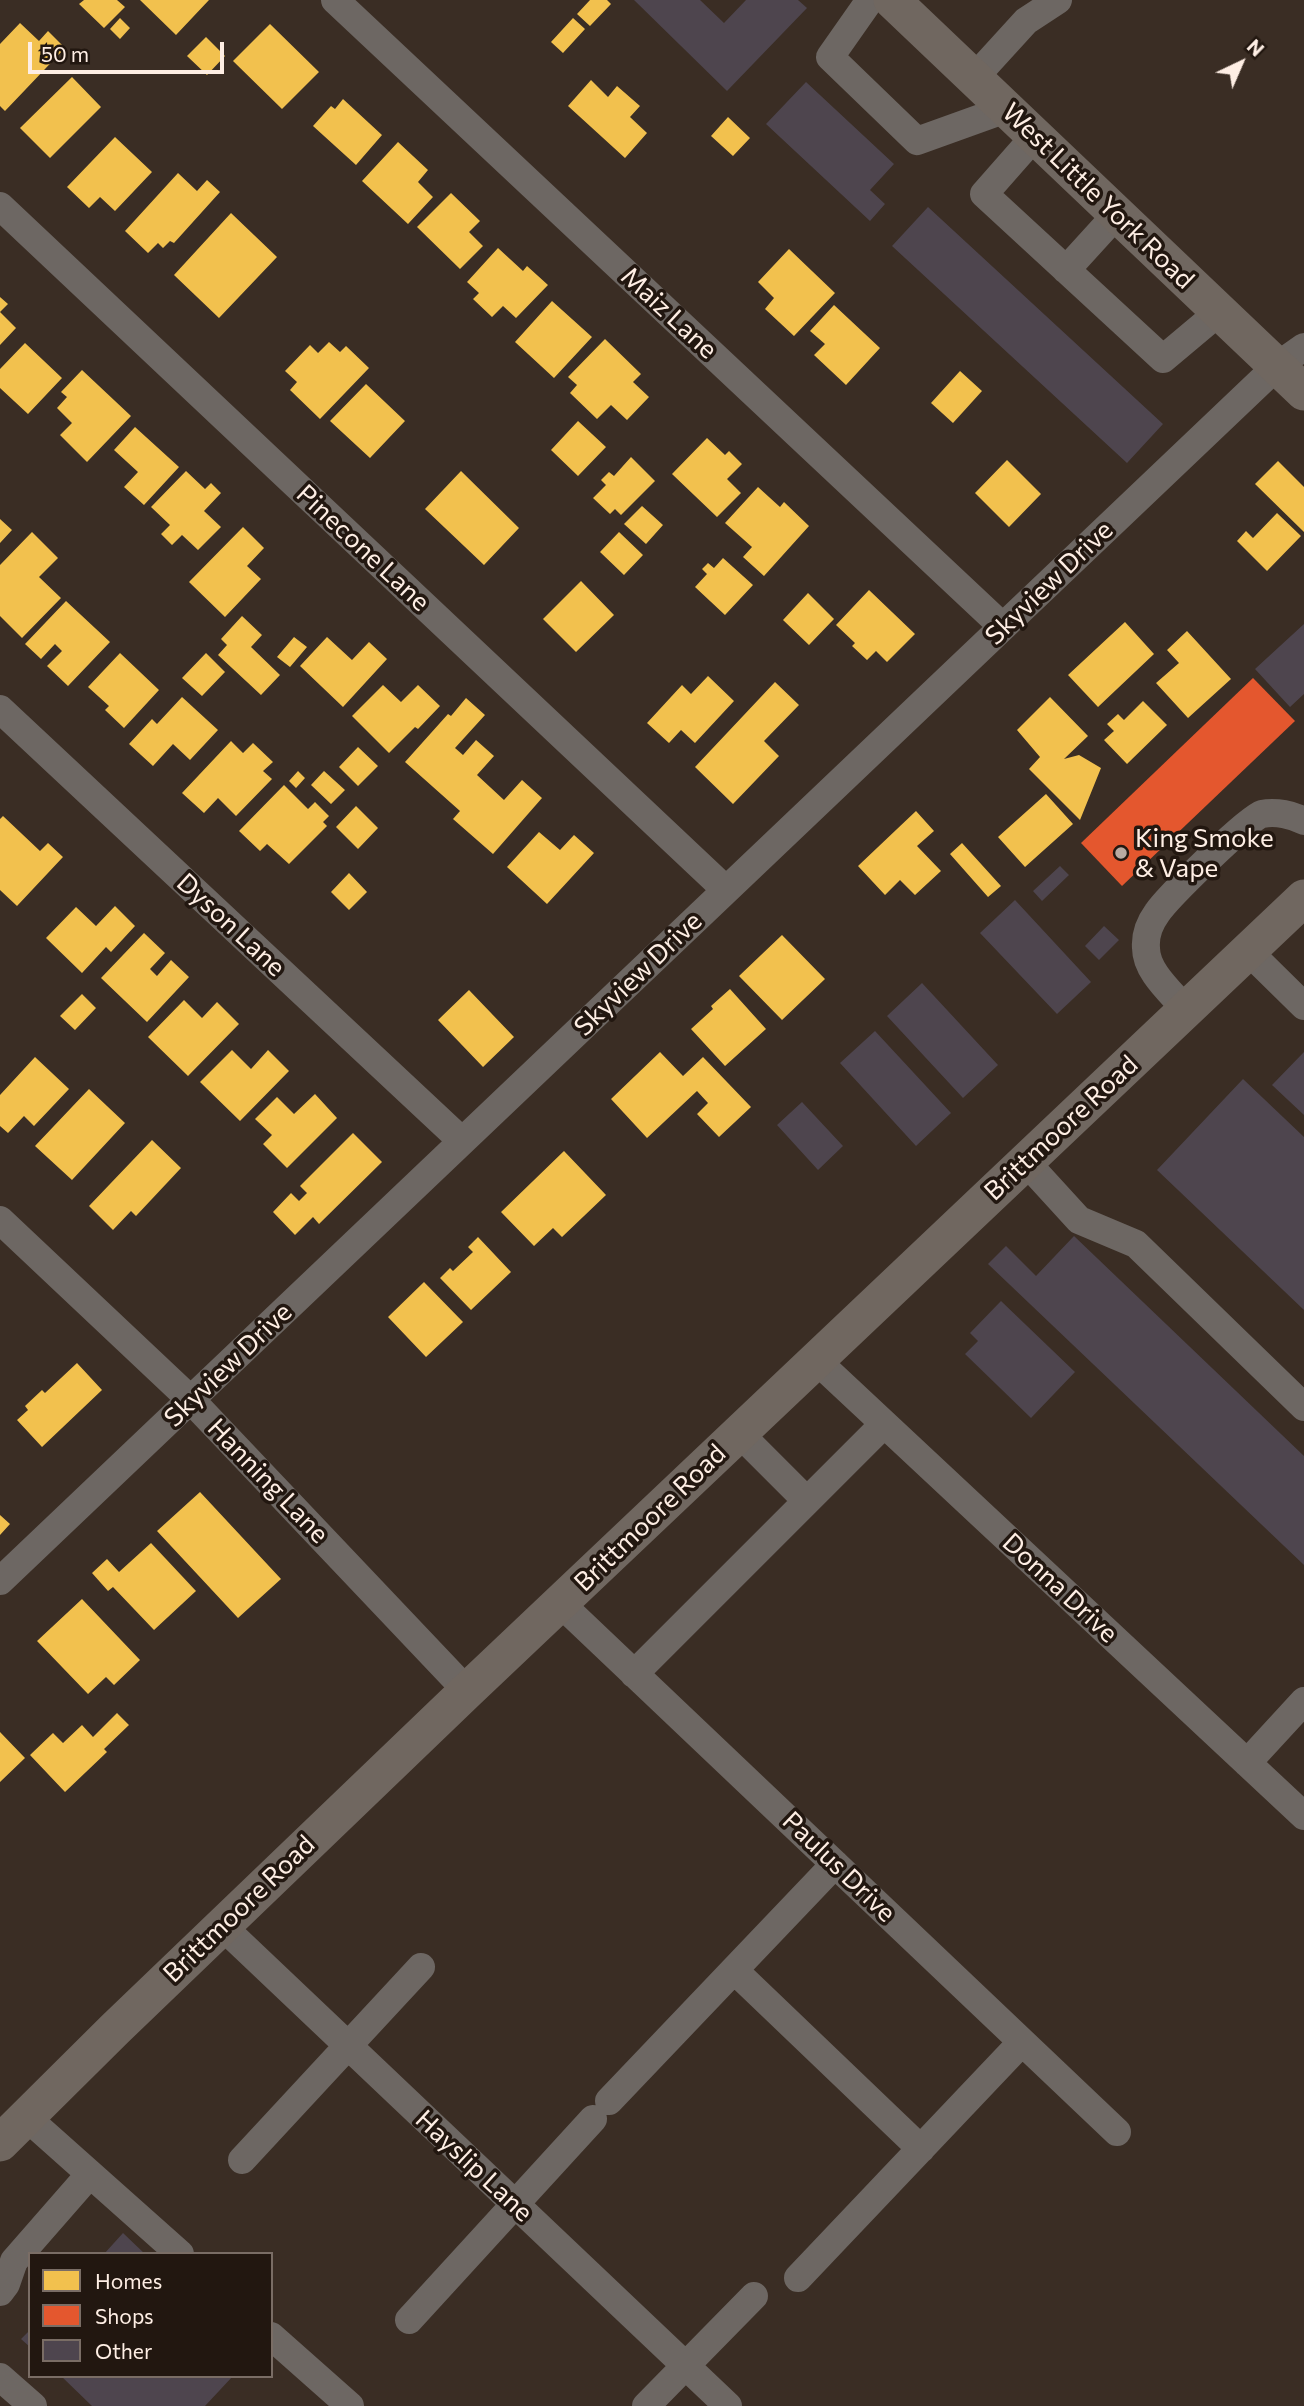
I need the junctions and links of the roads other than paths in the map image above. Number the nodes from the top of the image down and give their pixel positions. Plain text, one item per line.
1 (335, 0) edge
2 (870, 0) edge
3 (892, 0) edge
4 (1046, 3) edge
5 (974, 78) junction
6 (1006, 109) junction
7 (1035, 136) junction
8 (0, 206) edge
9 (1117, 214) junction
10 (1066, 270) junction
11 (1219, 312) junction
12 (1291, 356) edge
13 (1304, 392) edge
14 (1003, 627) junction
15 (0, 709) edge
16 (1304, 821) edge
17 (726, 890) junction
18 (1304, 898) edge
19 (1248, 951) junction
20 (1304, 1006) edge
21 (1186, 1010) junction
22 (462, 1141) junction
23 (1026, 1162) junction
24 (0, 1220) edge
25 (816, 1360) junction
26 (191, 1400) junction
27 (1304, 1407) edge
28 (884, 1424) junction
29 (739, 1433) junction
30 (807, 1501) junction
31 (0, 1581) edge
32 (560, 1603) junction
33 (634, 1674) junction
34 (467, 1691) junction
35 (1304, 1701) edge
36 (1247, 1763) junction
37 (1304, 1816) edge
38 (835, 1864) junction
39 (222, 1926) junction
40 (421, 1966) dead end
41 (734, 1970) junction
42 (1022, 2042) junction
43 (347, 2045) junction
44 (25, 2116) junction
45 (1117, 2132) dead end
46 (0, 2143) edge
47 (920, 2148) junction
48 (242, 2160) dead end
49 (90, 2174) junction
50 (515, 2204) junction
51 (178, 2252) edge
52 (797, 2277) dead end
53 (0, 2292) edge
54 (754, 2296) dead end
55 (409, 2320) dead end
56 (273, 2338) edge
57 (685, 2366) junction
58 (0, 2377) edge
59 (33, 2406) edge
60 (350, 2406) edge
61 (646, 2406) edge
62 (728, 2406) edge

1 - 14 street, Maiz Lane
2 - 6 street
3 - 5 main road, West Little York Road
4 - 5 street
5 - 6 main road, West Little York Road
6 - 7 main road, West Little York Road
7 - 9 main road, West Little York Road
7 - 10 street
8 - 17 street, Pinecone Lane
9 - 10 street
9 - 11 main road, West Little York Road
10 - 11 street
11 - 12 main road, West Little York Road
12 - 13 main road, West Little York Road
12 - 14 street, Skyview Drive
14 - 17 street, Skyview Drive
15 - 22 street, Dyson Lane
16 - 21 street
17 - 22 street, Skyview Drive
18 - 19 main road, Brittmoore Road
19 - 20 street
19 - 21 main road, Brittmoore Road
21 - 23 main road, Brittmoore Road
22 - 26 street, Skyview Drive
23 - 25 main road, Brittmoore Road
23 - 27 street
24 - 26 street, Hanning Lane
25 - 28 street, Donna Drive
25 - 29 main road, Brittmoore Road
26 - 31 street, Skyview Drive
26 - 34 street, Hanning Lane
28 - 30 street
28 - 36 street, Donna Drive
29 - 30 street
29 - 32 main road, Brittmoore Road
30 - 33 street
32 - 33 street, Paulus Drive
32 - 34 main road, Brittmoore Road
33 - 38 street, Paulus Drive
34 - 39 main road, Brittmoore Road
35 - 36 street
36 - 37 street, Donna Drive
38 - 41 street
38 - 42 street, Paulus Drive
39 - 43 street, Hayslip Lane
39 - 44 main road, Brittmoore Road
40 - 43 street
41 - 47 street
41 - 50 street
42 - 45 street, Paulus Drive
42 - 47 street
43 - 48 street
43 - 50 street, Hayslip Lane
44 - 46 main road, Brittmoore Road
44 - 49 street
47 - 52 street
49 - 51 street
49 - 53 street
50 - 55 street
50 - 57 street, Hayslip Lane
54 - 57 street
56 - 60 street
57 - 61 street
57 - 62 street, Hayslip Lane
58 - 59 street

